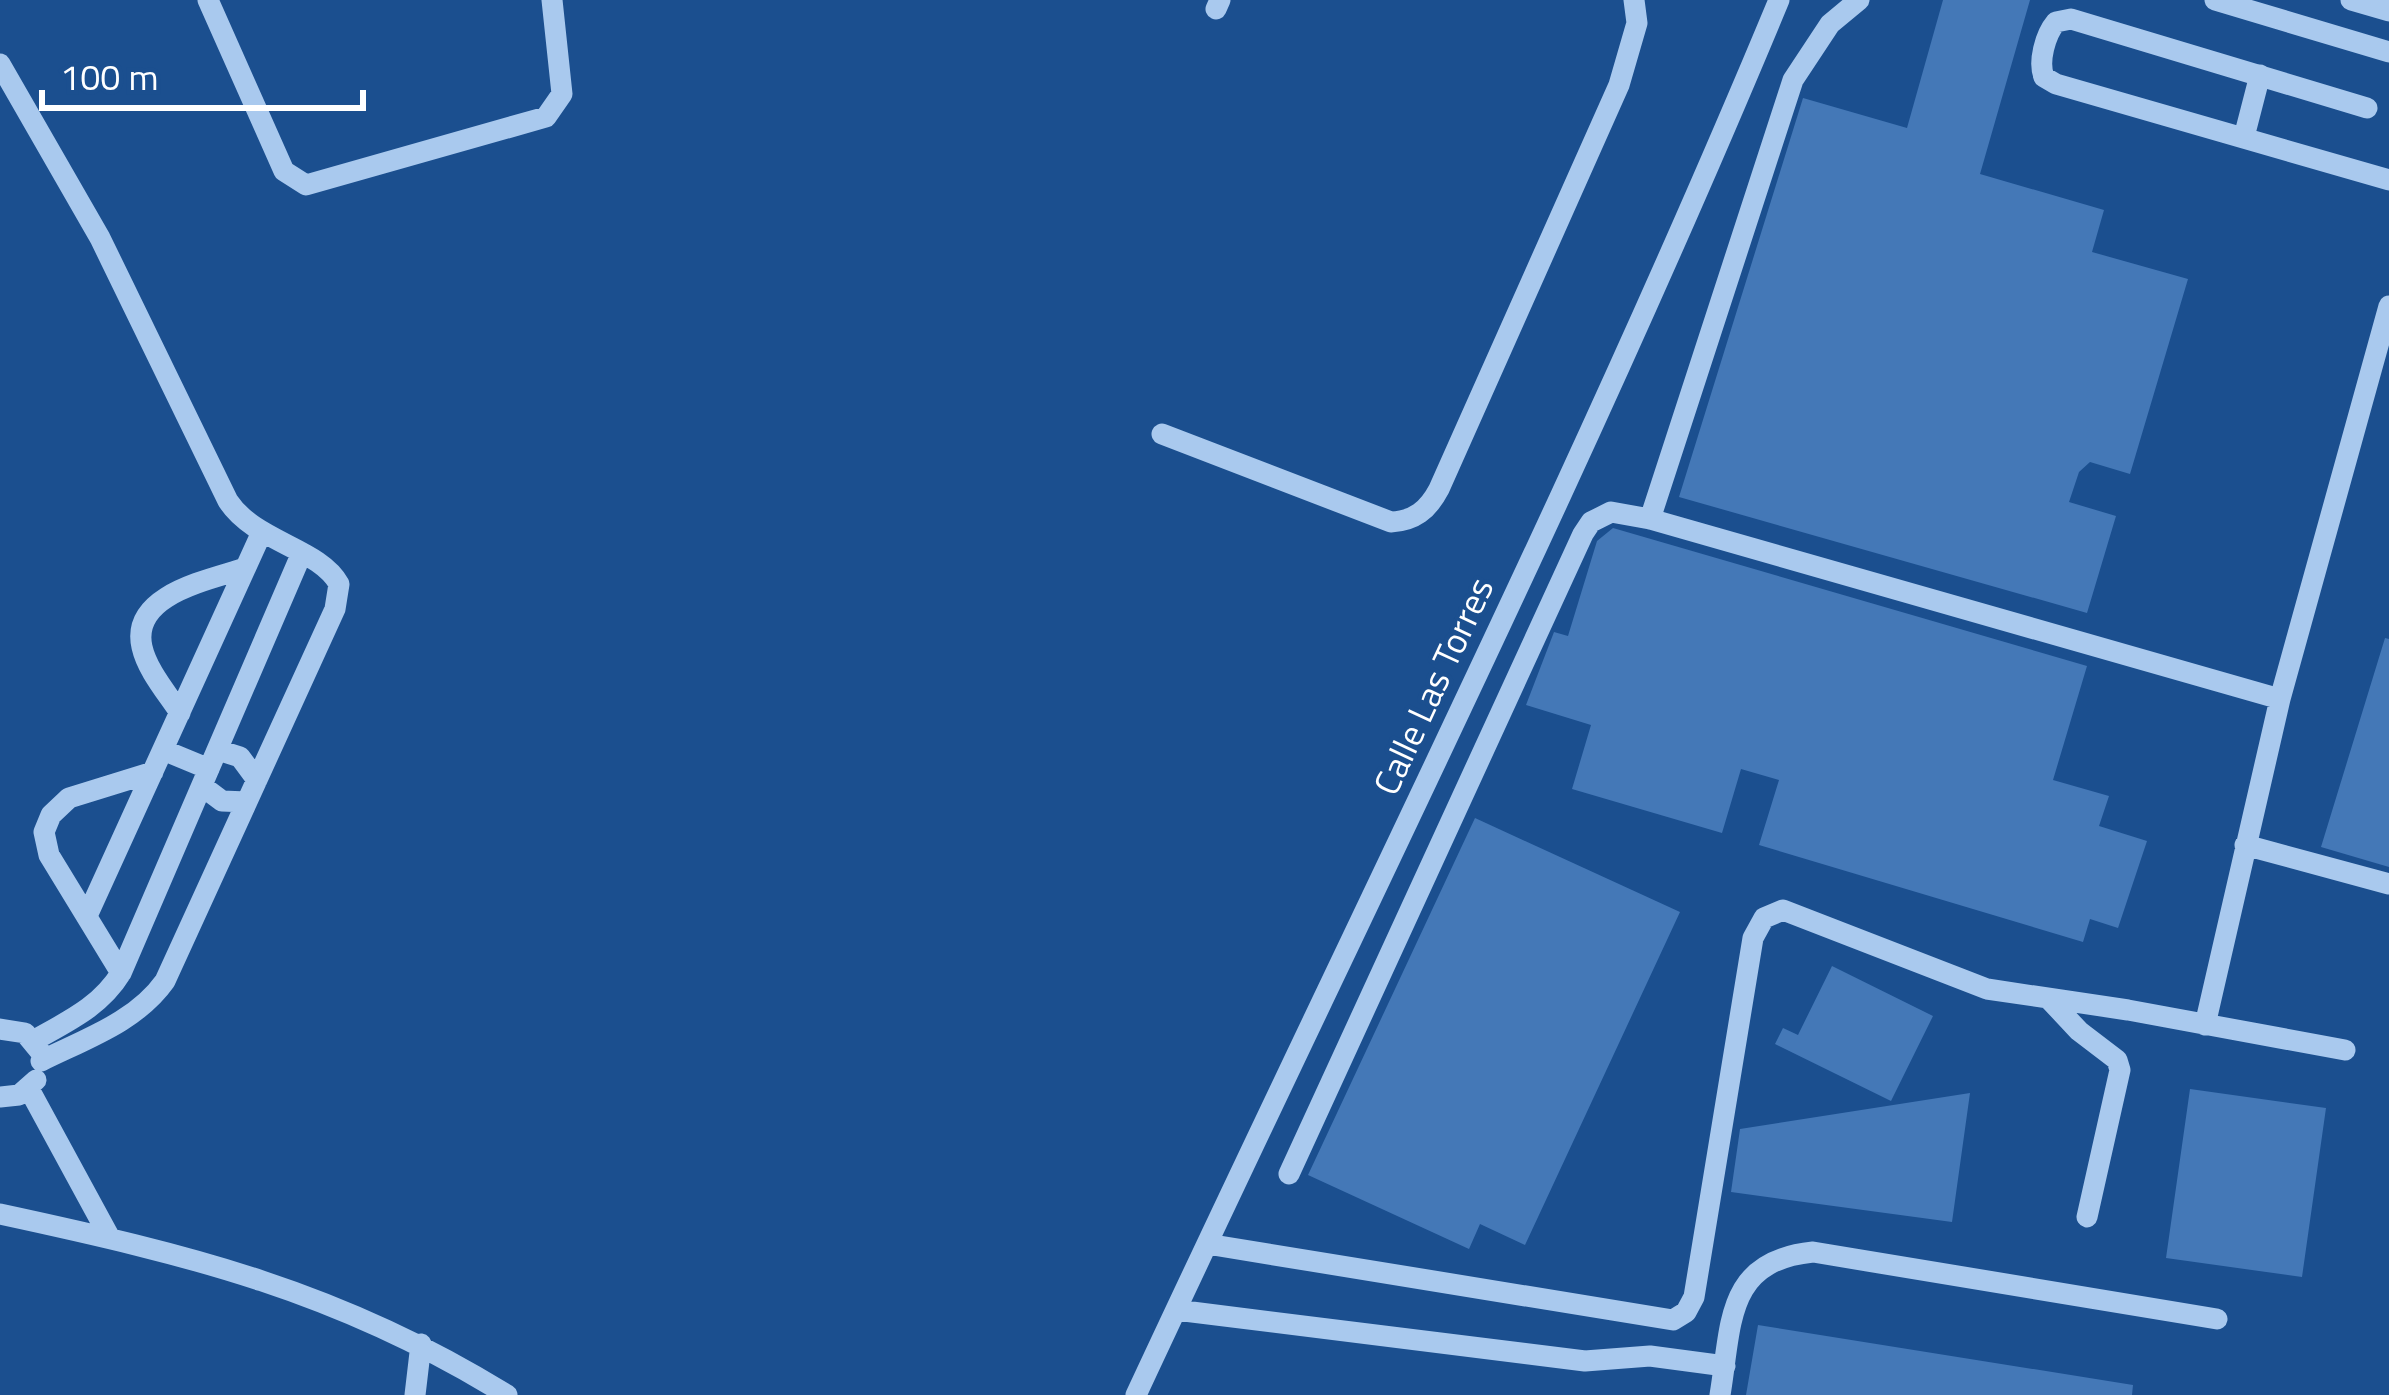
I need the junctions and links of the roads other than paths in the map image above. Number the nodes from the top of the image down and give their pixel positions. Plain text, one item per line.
1 (208, 0) edge
2 (552, 0) edge
3 (1634, 0) edge
4 (1780, 0) edge
5 (1858, 0) edge
6 (2216, 0) edge
7 (2351, 0) edge
8 (2389, 11) edge
9 (2389, 52) edge
10 (0, 64) edge
11 (2260, 75) junction
12 (2367, 108) dead end
13 (2244, 137) junction
14 (2389, 180) edge
15 (2389, 306) edge
16 (1162, 434) dead end
17 (1650, 519) junction
18 (261, 534) junction
19 (302, 555) junction
20 (245, 568) junction
21 (2280, 699) junction
22 (180, 713) junction
23 (163, 750) junction
24 (210, 768) junction
25 (153, 772) junction
26 (257, 780) junction
27 (247, 802) junction
28 (2245, 845) junction
29 (2389, 884) edge
30 (87, 916) junction
31 (122, 973) junction
32 (2049, 999) junction
33 (2205, 1025) junction
34 (0, 1029) edge
35 (37, 1051) junction
36 (2345, 1051) dead end
37 (28, 1089) junction
38 (0, 1097) edge
39 (1289, 1174) dead end
40 (0, 1214) edge
41 (2087, 1217) dead end
42 (110, 1238) junction
43 (1207, 1244) junction
44 (1176, 1310) junction
45 (2217, 1319) dead end
46 (421, 1344) junction
47 (1725, 1366) junction
48 (415, 1395) edge
49 (507, 1395) edge
50 (1136, 1395) edge
51 (1720, 1395) edge

1 - 2 street
3 - 16 street
4 - 43 street, Calle Las Torres
5 - 17 street
6 - 9 street
7 - 8 street
10 - 18 street
11 - 12 street
11 - 13 street
11 - 13 street
13 - 14 street
15 - 21 street
17 - 21 street
17 - 39 street
18 - 19 street
18 - 20 street
19 - 24 street
19 - 26 street
20 - 22 street
20 - 22 street
21 - 28 street
22 - 23 street
23 - 24 street
23 - 25 street
24 - 26 street
24 - 27 street
24 - 31 street
25 - 30 street
25 - 30 street
26 - 27 street
27 - 35 street
28 - 29 street
28 - 33 street
30 - 31 street
31 - 35 street
32 - 33 street
32 - 41 street
32 - 43 street
33 - 36 street
34 - 35 street
35 - 37 street
37 - 38 street
37 - 42 street
40 - 42 street
42 - 46 street
43 - 44 street, Calle Las Torres
44 - 47 street
44 - 50 street, Calle Las Torres
45 - 47 street
46 - 48 street
46 - 49 street
47 - 51 street

